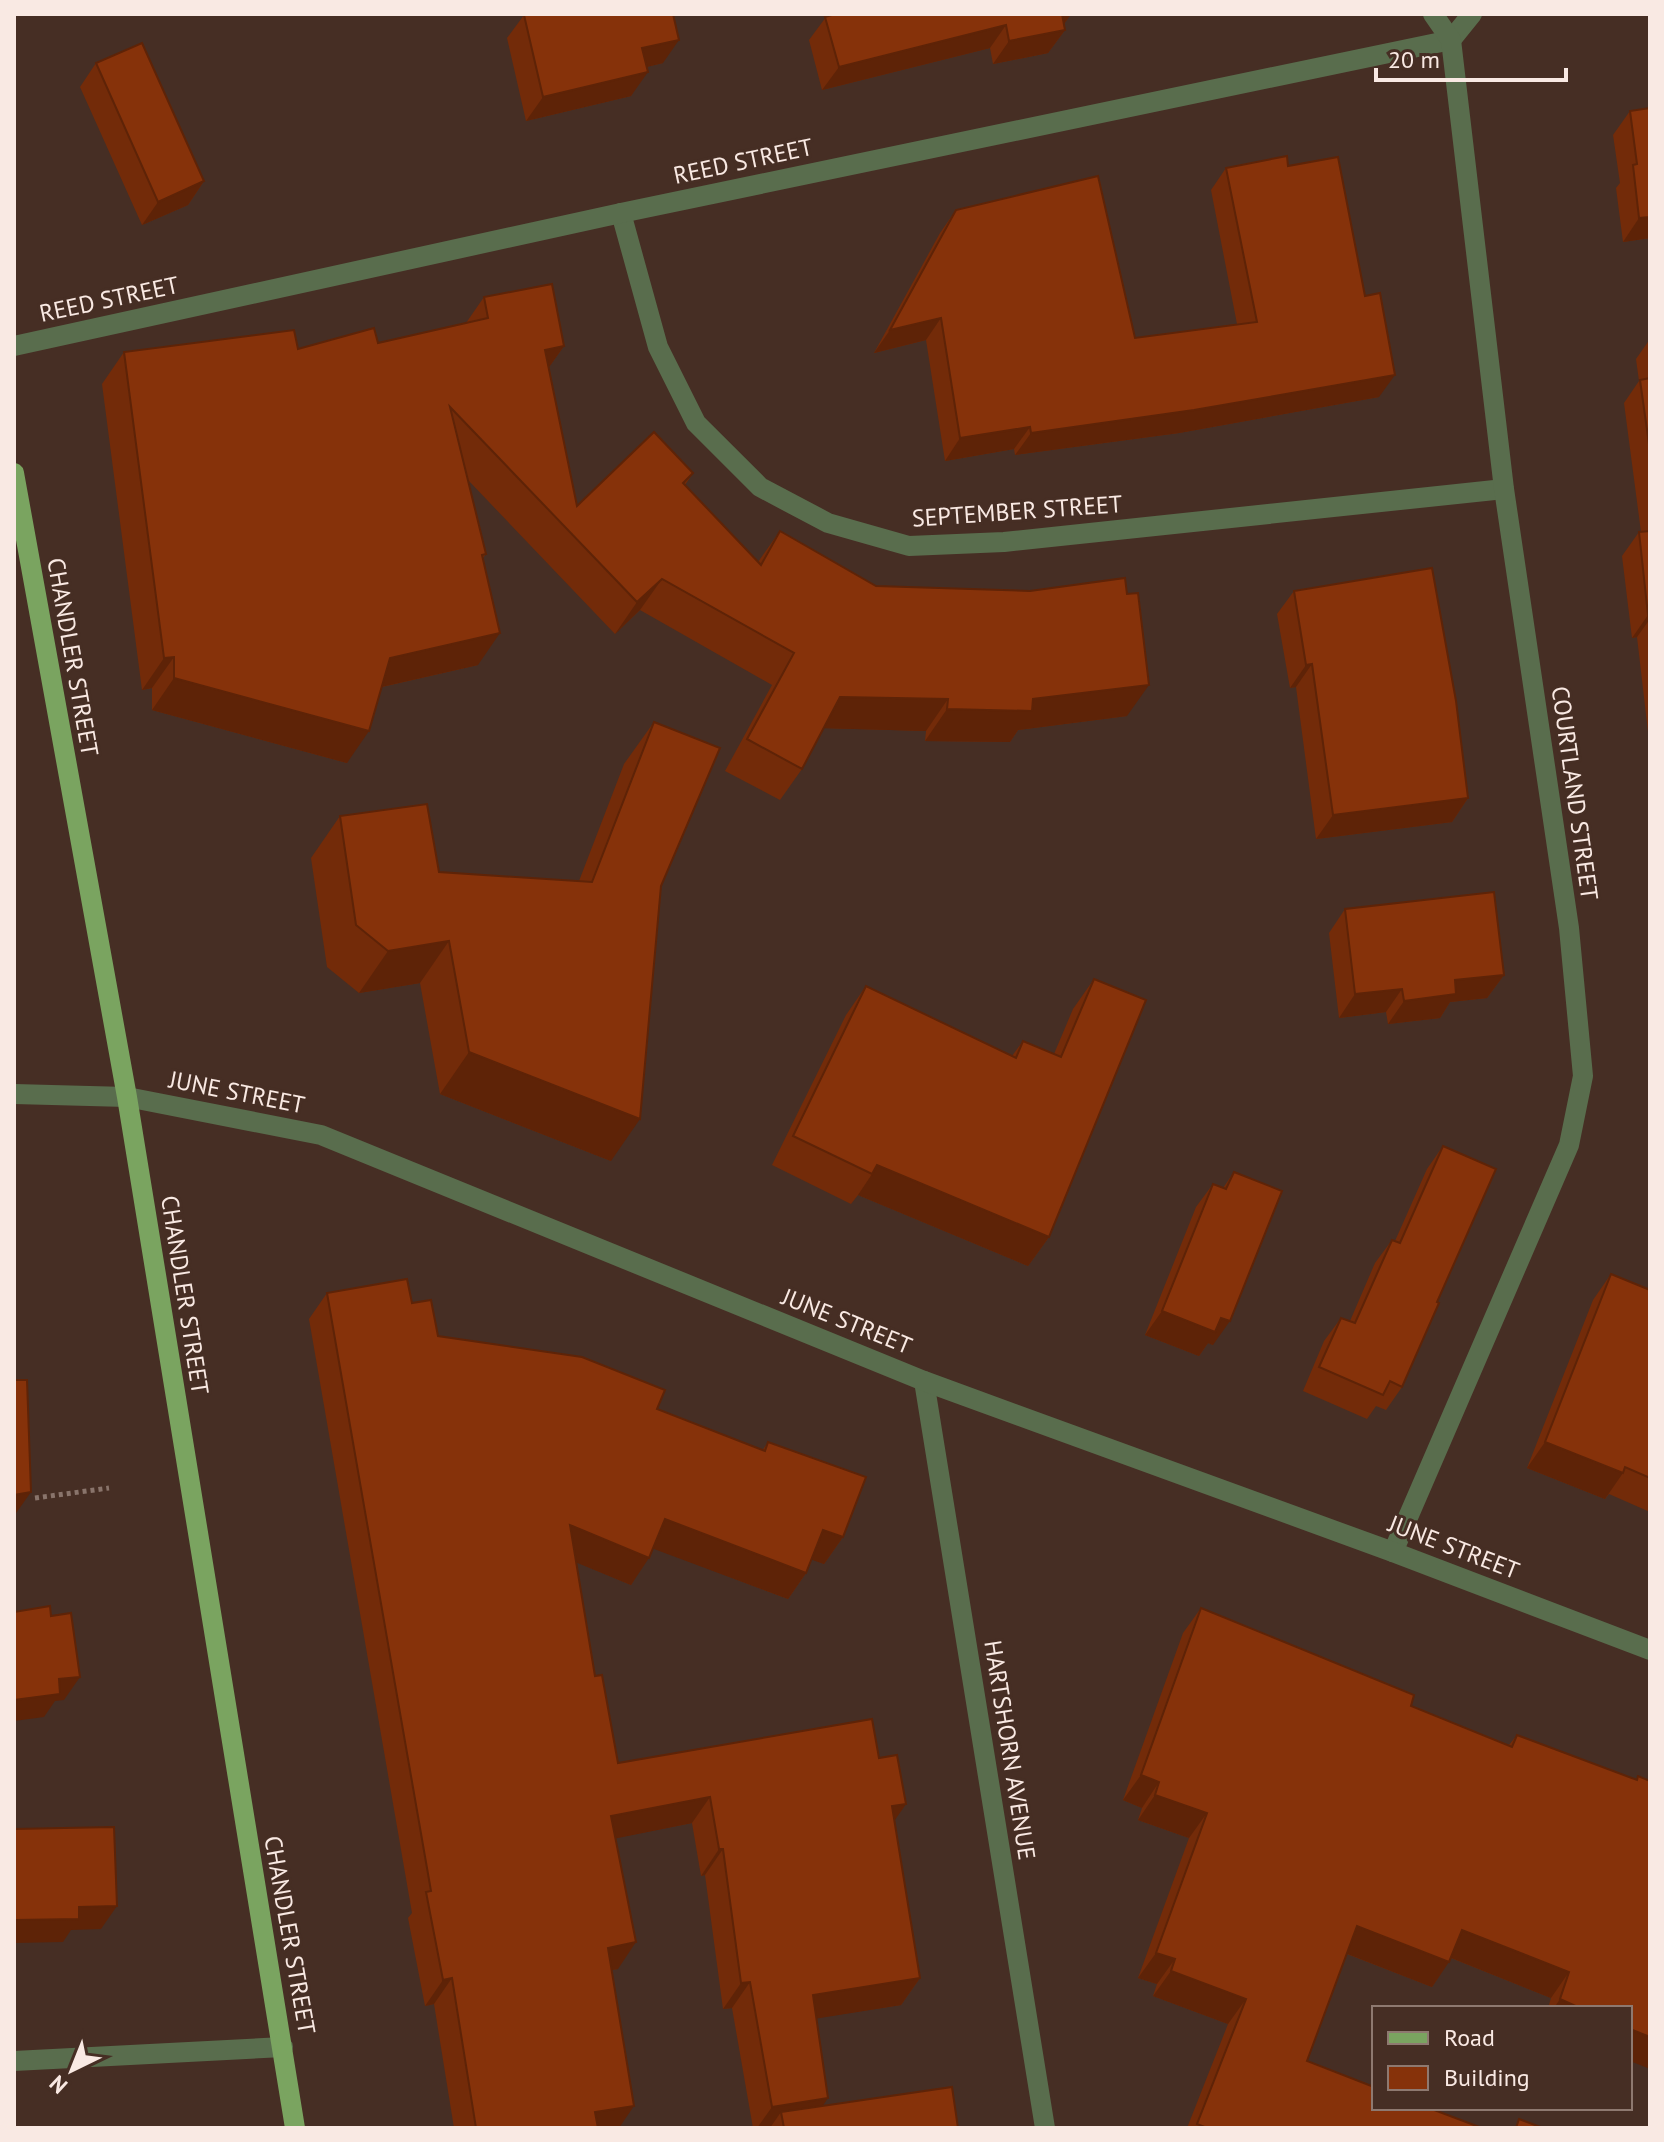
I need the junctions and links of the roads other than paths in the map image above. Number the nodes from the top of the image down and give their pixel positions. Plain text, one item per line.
1 (1433, 14) edge
2 (1472, 14) edge
3 (1451, 40) junction
4 (621, 213) junction
5 (14, 346) edge
6 (14, 473) edge
7 (1504, 489) junction
8 (14, 1094) edge
9 (127, 1097) junction
10 (924, 1381) junction
11 (1393, 1552) junction
12 (1650, 1650) edge
13 (283, 2047) junction
14 (14, 2061) edge
15 (295, 2128) edge
16 (1045, 2128) edge

1 - 3 street, COURTLAND STREET
2 - 3 street
3 - 4 street, REED STREET
3 - 7 street, COURTLAND STREET
4 - 5 street, REED STREET
4 - 7 street, SEPTEMBER STREET
6 - 9 main road, CHANDLER STREET
7 - 11 street, COURTLAND STREET
8 - 9 street, JUNE STREET
9 - 10 street, JUNE STREET
9 - 13 main road, CHANDLER STREET
10 - 11 street, JUNE STREET
10 - 16 street, HARTSHORN AVENUE
11 - 12 street, JUNE STREET
13 - 14 street
13 - 15 main road, CHANDLER STREET

